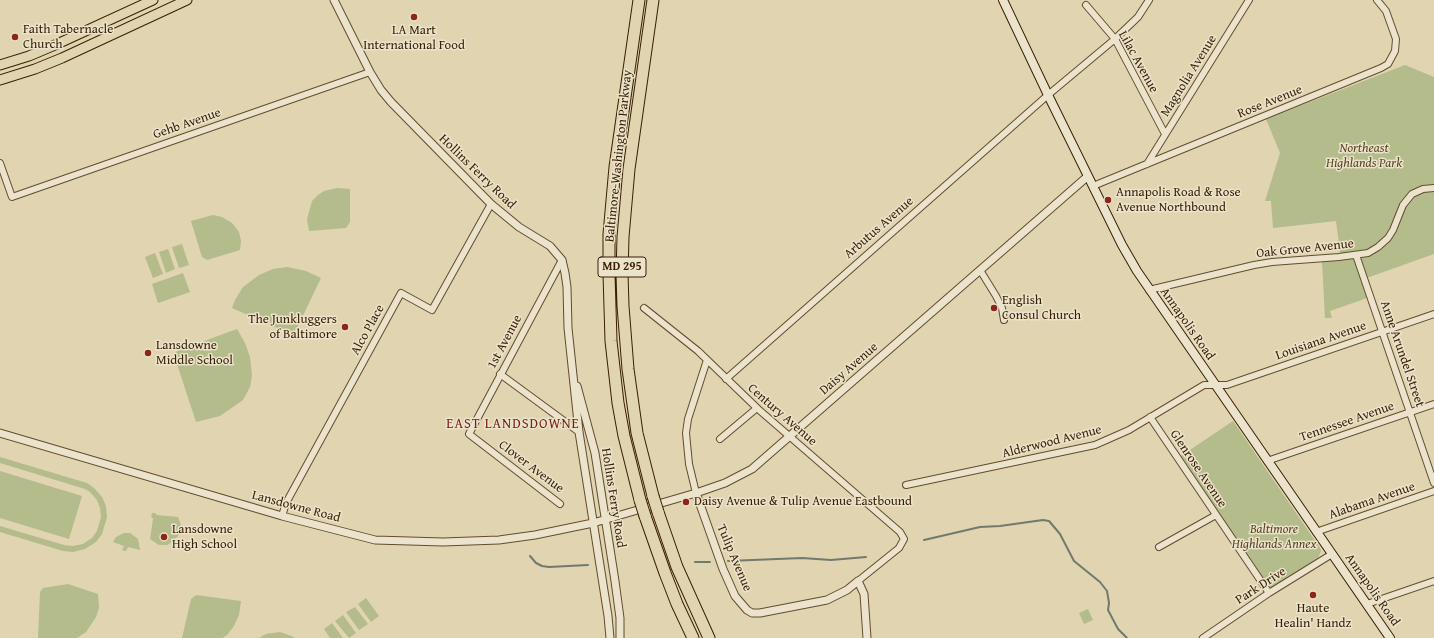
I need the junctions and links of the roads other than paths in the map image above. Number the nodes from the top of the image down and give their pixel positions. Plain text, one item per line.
1 (152, 0) edge
2 (187, 0) edge
3 (334, 0) edge
4 (639, 0) edge
5 (653, 0) edge
6 (1003, 0) edge
7 (1149, 0) edge
8 (1249, 0) edge
9 (1377, 0) edge
10 (1086, 4) dead end
11 (1115, 39) junction
12 (0, 65) edge
13 (370, 72) junction
14 (0, 80) edge
15 (1048, 94) junction
16 (1165, 134) junction
17 (0, 163) edge
18 (1146, 164) junction
19 (1088, 176) junction
20 (1093, 186) junction
21 (1434, 188) edge
22 (491, 204) junction
23 (1356, 255) junction
24 (562, 260) junction
25 (980, 270) junction
26 (1149, 290) junction
27 (644, 308) dead end
28 (1434, 314) edge
29 (1004, 320) dead end
30 (1382, 332) junction
31 (707, 360) junction
32 (571, 363) junction
33 (500, 374) junction
34 (726, 379) junction
35 (1215, 385) junction
36 (1434, 404) edge
37 (757, 408) junction
38 (1410, 412) junction
39 (1150, 417) junction
40 (579, 432) junction
41 (0, 433) edge
42 (469, 434) joint
43 (790, 436) junction
44 (720, 439) dead end
45 (1268, 461) junction
46 (1434, 483) edge
47 (906, 485) dead end
48 (1434, 491) edge
49 (696, 493) junction
50 (560, 504) dead end
51 (1216, 515) junction
52 (282, 516) junction
53 (605, 520) junction
54 (593, 523) junction
55 (1316, 532) junction
56 (904, 539) joint
57 (1159, 547) dead end
58 (1332, 554) junction
59 (1434, 580) edge
60 (858, 581) junction
61 (1269, 592) junction
62 (1367, 604) junction
63 (610, 638) edge
64 (620, 638) edge
65 (693, 638) edge
66 (709, 638) edge
67 (867, 638) edge
68 (1203, 638) edge
69 (1390, 638) edge

1 - 12 main road
2 - 14 main road
3 - 13 street, Hollins Ferry Road
4 - 65 highway, Baltimore-Washington Parkway / MD 295, bridge
5 - 66 highway, Baltimore-Washington Parkway / MD 295, bridge
6 - 15 main road, Annapolis Road
7 - 11 street, Arbutus Avenue
8 - 16 street, Magnolia Avenue
9 - 18 street, Rose Avenue
10 - 11 street, Lilac Avenue
11 - 15 street, Arbutus Avenue
11 - 16 street, Lilac Avenue
13 - 17 street, Gehb Avenue
13 - 22 street, Hollins Ferry Road
15 - 19 main road, Annapolis Road
15 - 34 street, Arbutus Avenue
16 - 18 street, Magnolia Avenue
18 - 20 street, Rose Avenue
19 - 20 main road, Annapolis Road
19 - 25 street, Daisy Avenue
20 - 26 main road, Annapolis Road
21 - 23 street, Oak Grove Avenue
22 - 24 street, Hollins Ferry Road
22 - 52 street, Alco Place
23 - 26 street, Oak Grove Avenue
23 - 30 street, Anne Arundel Street
24 - 32 street, Hollins Ferry Road
24 - 33 street, 1st Avenue
25 - 29 street
25 - 43 street, Daisy Avenue
26 - 35 main road, Annapolis Road
27 - 31 street, Century Avenue
28 - 30 street, Louisiana Avenue
30 - 35 street, Louisiana Avenue
30 - 38 street, Anne Arundel Street
31 - 34 street, Century Avenue
31 - 49 street, Tulip Avenue
32 - 40 street, Hollins Ferry Road
32 - 53 street, Hollins Ferry Road
33 - 40 street
33 - 42 street, 1st Avenue
34 - 37 street, Century Avenue
35 - 39 street, Alderwood Avenue
35 - 45 main road, Annapolis Road
36 - 38 street, Tennessee Avenue
37 - 43 street, Century Avenue
37 - 44 street
38 - 45 street, Tennessee Avenue
38 - 46 street, Anne Arundel Street
39 - 47 street, Alderwood Avenue
39 - 51 street, Glenrose Avenue
40 - 54 street, Hollins Ferry Road
41 - 52 street, Lansdowne Road
42 - 50 street, Clover Avenue
43 - 49 street, Daisy Avenue
43 - 56 street, Century Avenue
45 - 55 main road, Annapolis Road
48 - 55 street, Alabama Avenue
49 - 53 street, Daisy Avenue
49 - 60 street, Tulip Avenue
51 - 57 street
51 - 61 street, Glenrose Avenue
52 - 54 street, Lansdowne Road
53 - 54 street, Daisy Avenue
53 - 64 street, Hollins Ferry Road
54 - 63 street, Hollins Ferry Road
55 - 58 main road, Annapolis Road
56 - 60 street, Tulip Avenue
58 - 61 street, Park Drive
58 - 62 main road, Annapolis Road
59 - 62 street
60 - 67 street
61 - 68 street, Park Drive
62 - 69 main road, Annapolis Road

